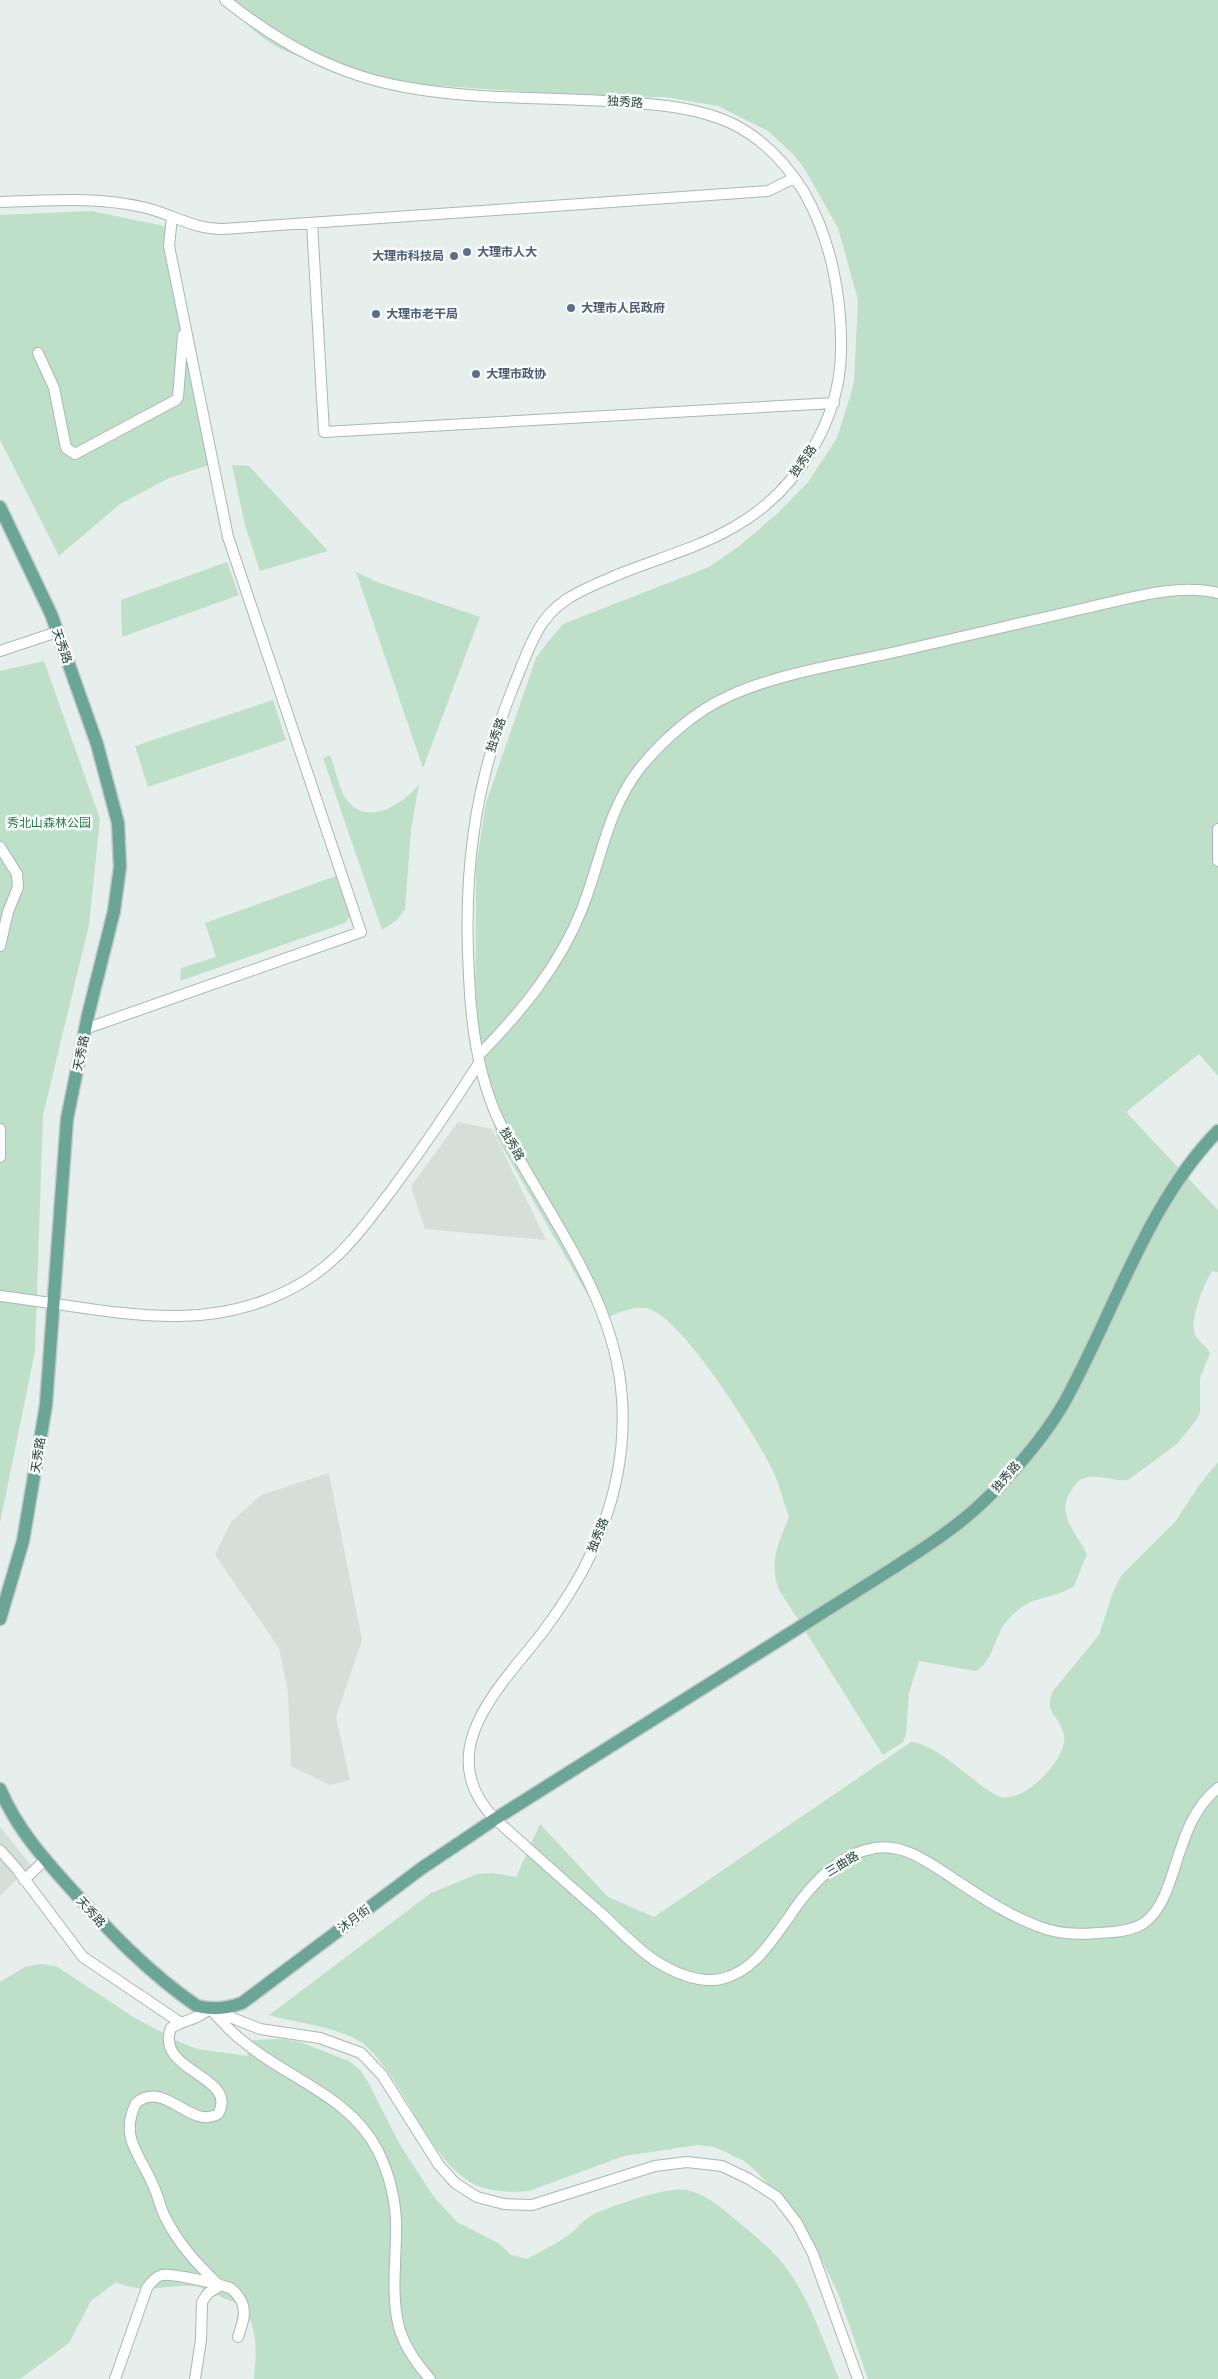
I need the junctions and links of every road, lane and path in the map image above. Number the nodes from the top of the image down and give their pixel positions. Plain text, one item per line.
1 (225, 0) edge
2 (794, 178) junction
3 (0, 202) edge
4 (172, 217) junction
5 (312, 223) junction
6 (183, 316) junction
7 (38, 353) dead end
8 (834, 403) junction
9 (0, 507) edge
10 (1218, 594) edge
11 (58, 632) junction
12 (0, 651) edge
13 (1218, 828) edge
14 (0, 847) edge
15 (1218, 861) edge
16 (0, 946) edge
17 (86, 1029) junction
18 (479, 1060) junction
19 (0, 1129) edge
20 (1218, 1131) edge
21 (0, 1157) edge
22 (0, 1296) edge
23 (53, 1302) junction
24 (2, 1603) edge
25 (0, 1619) edge
26 (1218, 1788) edge
27 (0, 1789) edge
28 (495, 1819) junction
29 (0, 1850) edge
30 (45, 1860) junction
31 (24, 1880) junction
32 (209, 2009) junction
33 (181, 2022) junction
34 (220, 2286) junction
35 (238, 2336) dead end
36 (115, 2379) edge
37 (195, 2379) edge
38 (430, 2379) edge
39 (858, 2379) edge

1 - 2 street, 独秀路
2 - 5 street
2 - 8 street, 独秀路
3 - 4 street
4 - 5 street
4 - 6 street
5 - 8 street
6 - 7 street
6 - 17 street
8 - 18 street, 独秀路
9 - 11 main road, 天秀路
10 - 18 street
11 - 12 street
11 - 17 main road, 天秀路
13 - 15 street
14 - 16 street
17 - 23 main road, 天秀路
18 - 23 street
18 - 28 street, 独秀路
19 - 21 street
20 - 28 main road, 独秀路
22 - 23 street
23 - 24 main road, 天秀路
24 - 25 main road, 天秀路
26 - 28 street, 三曲路
27 - 30 main road, 天秀路
28 - 32 main road, 沐月街
29 - 31 street
30 - 31 street
30 - 32 main road, 天秀路
31 - 33 street
32 - 33 street
32 - 38 street
32 - 39 street
33 - 34 street
34 - 35 street
34 - 36 street
34 - 37 street

